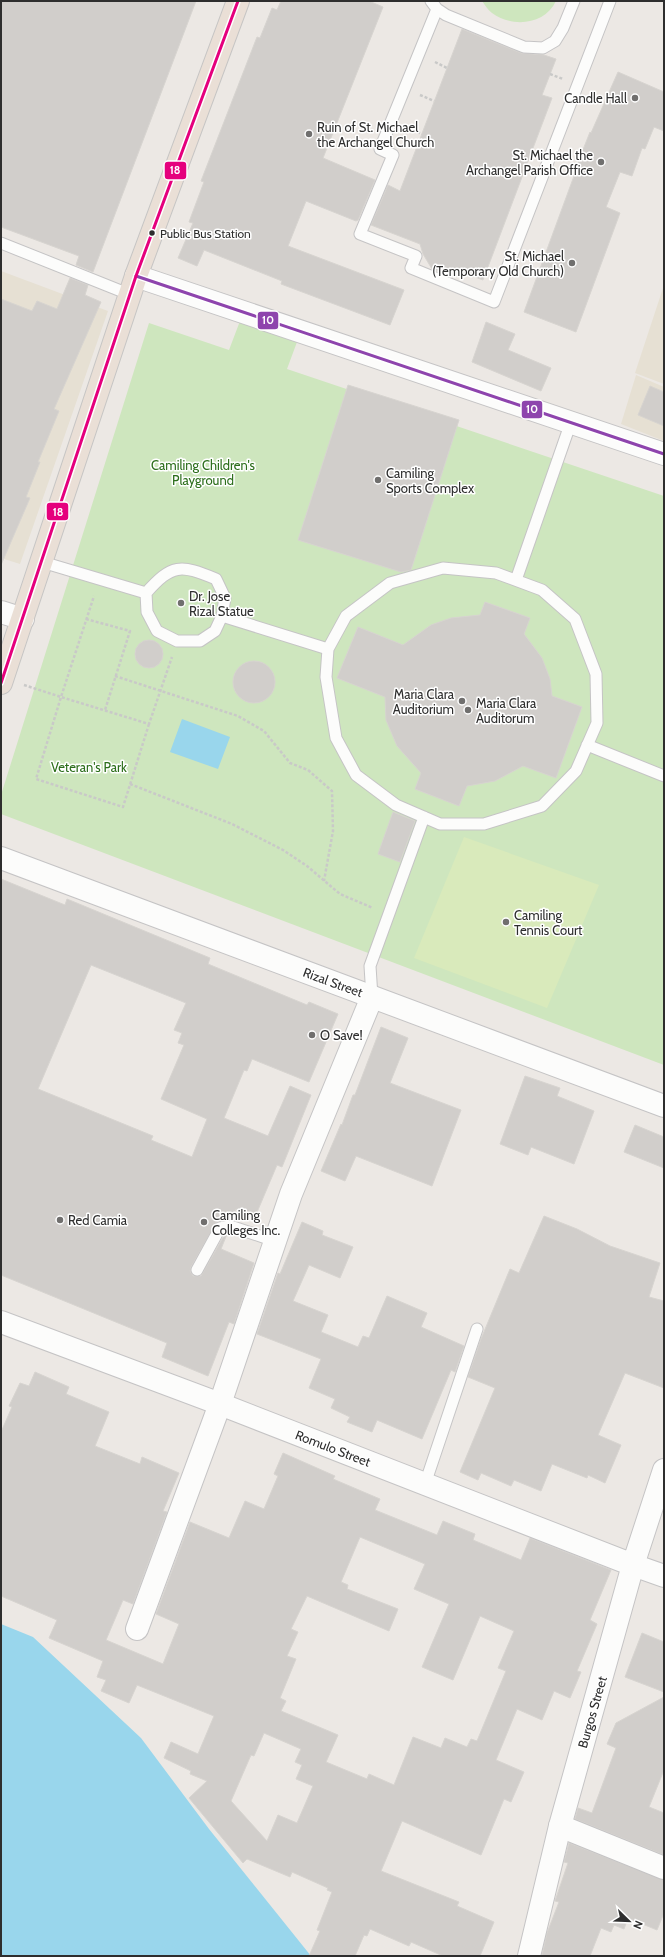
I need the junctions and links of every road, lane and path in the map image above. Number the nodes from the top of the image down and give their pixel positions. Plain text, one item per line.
1 (238, 1) edge
2 (574, 1) edge
3 (610, 1) edge
4 (434, 5) edge
5 (1, 243) edge
6 (133, 286) junction
7 (571, 422) junction
8 (664, 454) edge
9 (42, 562) junction
10 (99, 579) junction
11 (516, 580) junction
12 (146, 593) junction
13 (1, 612) edge
14 (222, 616) junction
15 (23, 619) junction
16 (86, 619) junction
17 (177, 641) junction
18 (328, 649) junction
19 (6, 651) edge
20 (116, 676) junction
21 (2, 681) edge
22 (161, 690) junction
23 (61, 697) junction
24 (105, 710) junction
25 (149, 724) junction
26 (587, 745) junction
27 (664, 776) edge
28 (130, 784) junction
29 (424, 817) junction
30 (1, 858) edge
31 (324, 881) junction
32 (389, 914) junction
33 (372, 996) junction
34 (664, 1106) edge
35 (276, 1241) junction
36 (197, 1270) dead end
37 (1, 1322) edge
38 (477, 1329) dead end
39 (220, 1404) junction
40 (664, 1470) edge
41 (425, 1484) junction
42 (633, 1565) junction
43 (664, 1576) edge
44 (137, 1629) dead end
45 (560, 1826) junction
46 (664, 1868) edge
47 (529, 1956) edge

1 - 6 highway
2 - 4 lane
3 - 4 lane
5 - 6 lane
6 - 7 street
6 - 9 highway
7 - 8 street
7 - 11 lane
9 - 10 lane
9 - 15 highway
10 - 12 lane
10 - 16 path
11 - 18 lane
11 - 26 lane
12 - 14 lane
12 - 17 lane
13 - 15 street
14 - 17 lane
14 - 18 lane
15 - 19 highway
16 - 20 path
16 - 23 path
17 - 22 path
18 - 29 lane
19 - 21 highway
20 - 22 path
20 - 24 path
21 - 23 path
22 - 25 path
22 - 31 path
23 - 24 path
23 - 28 path
24 - 25 path
25 - 28 path
26 - 27 lane
26 - 29 lane
28 - 31 path
29 - 32 lane
30 - 33 street, Rizal Street
31 - 32 path
32 - 33 lane
33 - 34 street, Rizal Street
33 - 35 street
35 - 36 lane
35 - 39 street
37 - 39 street, Romulo Street
38 - 41 lane
39 - 41 street, Romulo Street
39 - 44 street
40 - 42 street, Burgos Street
41 - 42 street, Romulo Street
42 - 43 street, Romulo Street
42 - 45 street, Burgos Street
45 - 46 street
45 - 47 street, Burgos Street

